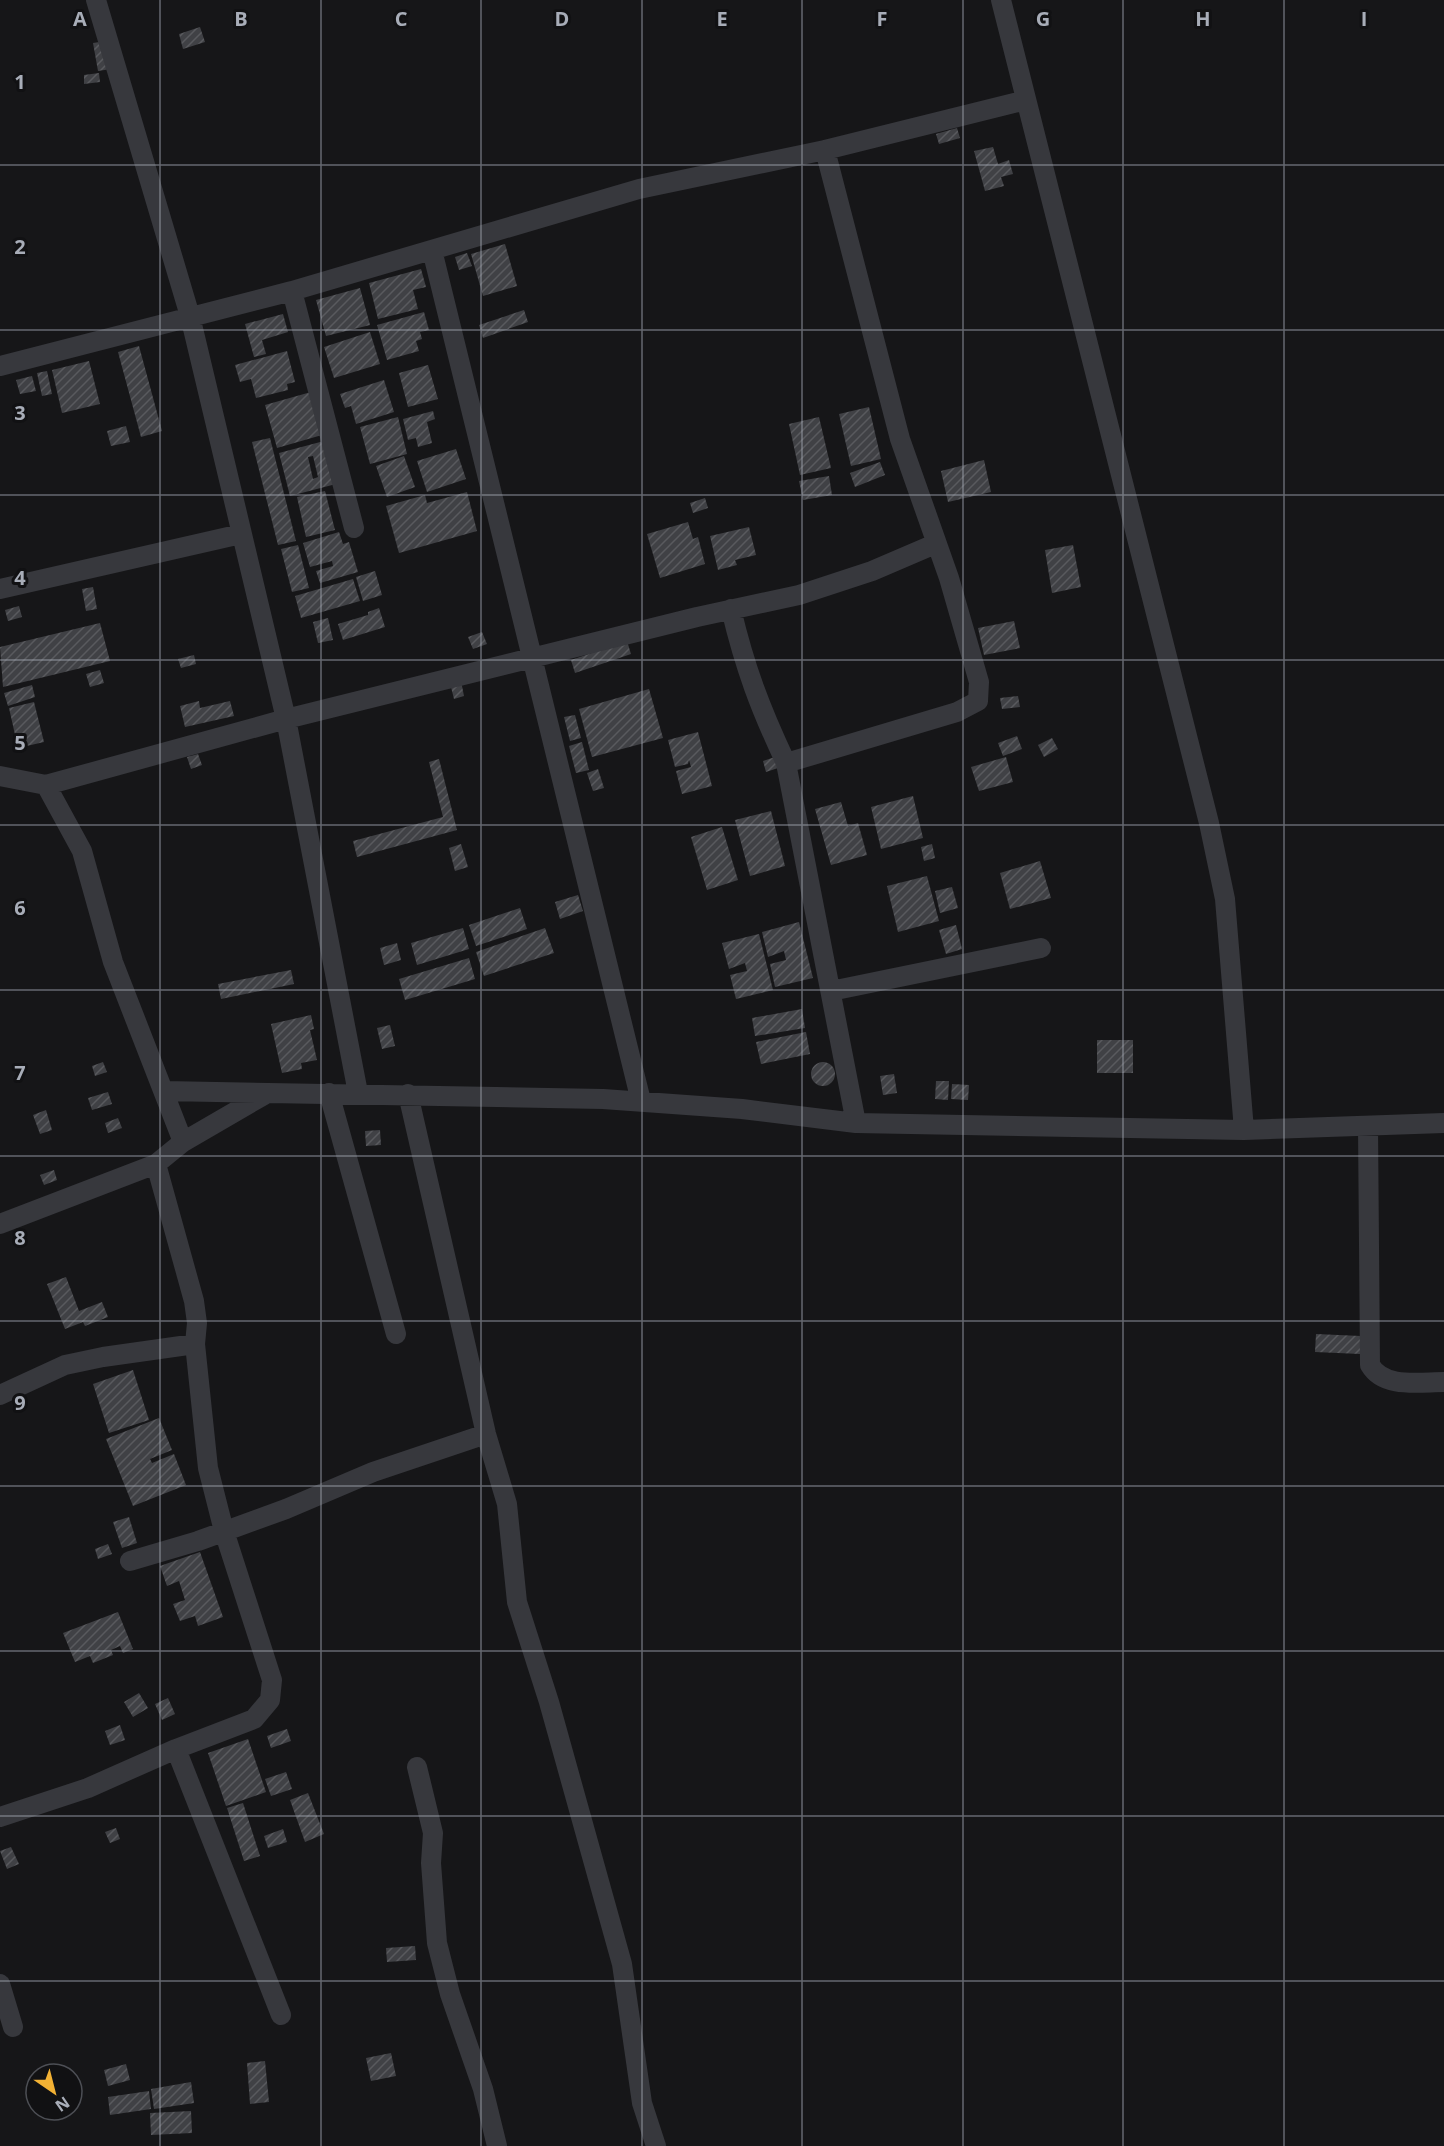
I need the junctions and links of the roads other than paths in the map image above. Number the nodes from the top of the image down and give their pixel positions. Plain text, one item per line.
1 (96, 0) edge
2 (1001, 0) edge
3 (1026, 100) junction
4 (825, 150) junction
5 (432, 250) junction
6 (292, 291) junction
7 (190, 316) junction
8 (0, 366) edge
9 (354, 528) dead end
10 (241, 534) junction
11 (935, 544) junction
12 (0, 590) edge
13 (731, 609) junction
14 (532, 658) junction
15 (286, 719) junction
16 (786, 763) junction
17 (0, 776) edge
18 (46, 785) junction
19 (1041, 948) dead end
20 (831, 991) junction
21 (164, 1091) junction
22 (330, 1093) junction
23 (358, 1093) junction
24 (267, 1094) junction
25 (408, 1094) junction
26 (641, 1101) junction
27 (856, 1123) junction
28 (1444, 1123) edge
29 (1368, 1126) junction
30 (1244, 1130) junction
31 (183, 1142) junction
32 (156, 1164) junction
33 (0, 1224) edge
34 (396, 1334) dead end
35 (195, 1344) junction
36 (1444, 1382) edge
37 (0, 1395) edge
38 (486, 1434) junction
39 (224, 1531) junction
40 (130, 1561) dead end
41 (176, 1749) junction
42 (417, 1767) dead end
43 (0, 1818) edge
44 (0, 1984) edge
45 (281, 2015) dead end
46 (12, 2027) dead end
47 (497, 2146) edge
48 (656, 2146) edge

1 - 7 street
2 - 3 street
3 - 4 street
3 - 30 street
4 - 5 street
4 - 11 street
5 - 6 street
5 - 14 street
6 - 7 street
6 - 9 street
7 - 8 street
7 - 10 street
10 - 12 street
10 - 15 street
11 - 13 street
11 - 16 street
13 - 14 street
13 - 16 street
14 - 15 street
14 - 26 street
15 - 18 street
15 - 23 street
16 - 20 street
17 - 18 street
18 - 21 street
19 - 20 street
20 - 27 street
21 - 24 street
21 - 31 street
22 - 23 street
22 - 24 street
22 - 34 street
23 - 25 street
24 - 31 street
25 - 26 street
25 - 38 street
26 - 27 street
27 - 30 street
28 - 29 street
29 - 30 street
29 - 36 street
31 - 32 street
32 - 33 street
32 - 35 street
35 - 37 street
35 - 39 street
38 - 39 street
38 - 48 street
39 - 40 street
39 - 41 street
41 - 43 street
41 - 45 street
42 - 47 street
44 - 46 street

